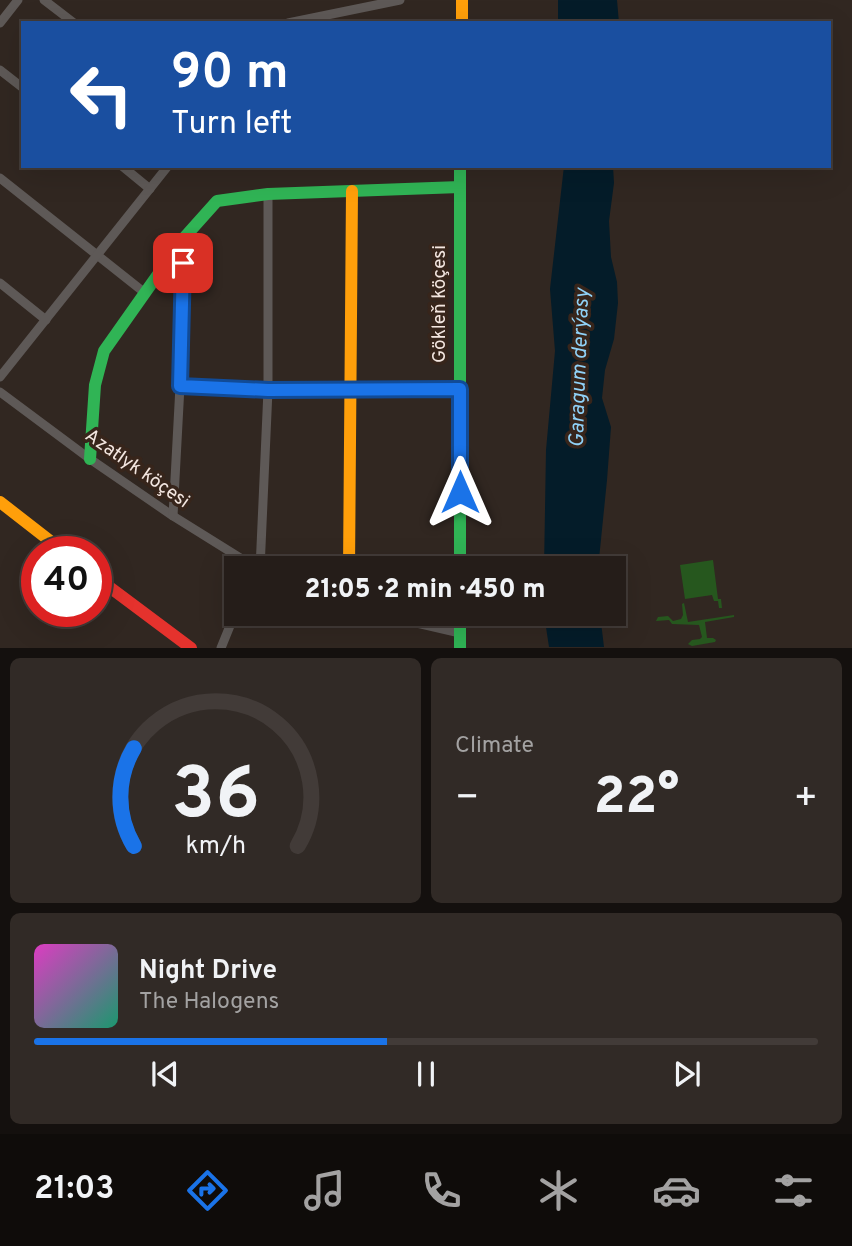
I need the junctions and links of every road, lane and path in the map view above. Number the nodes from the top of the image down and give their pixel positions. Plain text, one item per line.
1 (18, 0) edge
2 (44, 0) edge
3 (400, 0) edge
4 (462, 0) edge
5 (71, 21) edge
6 (298, 21) edge
7 (462, 21) edge
8 (0, 23) edge
9 (0, 69) edge
10 (21, 86) edge
11 (124, 168) edge
12 (166, 168) edge
13 (460, 168) edge
14 (0, 178) edge
15 (460, 187) junction
16 (150, 189) junction
17 (352, 191) junction
18 (268, 194) junction
19 (183, 239) junction
20 (96, 256) junction
21 (0, 283) edge
22 (145, 293) junction
23 (46, 320) junction
24 (0, 377) edge
25 (180, 386) junction
26 (351, 389) junction
27 (460, 389) junction
28 (268, 390) junction
29 (0, 392) edge
30 (90, 459) junction
31 (0, 502) edge
32 (173, 516) junction
33 (44, 536) edge
34 (237, 556) edge
35 (257, 556) edge
36 (349, 556) edge
37 (460, 556) edge
38 (112, 589) edge
39 (230, 626) edge
40 (430, 626) edge
41 (460, 626) edge
42 (460, 633) junction
43 (191, 648) edge
44 (221, 648) edge
45 (460, 648) edge

1 - 8 street
2 - 5 street
3 - 6 street
4 - 7 street
9 - 10 street
11 - 16 street
12 - 16 street
13 - 15 street, Gökleň köçesi
14 - 20 street
15 - 17 street
15 - 27 street, Gökleň köçesi
16 - 20 street
17 - 18 street
17 - 26 street
18 - 19 street
18 - 28 street
19 - 22 street
19 - 25 street
20 - 22 street
20 - 23 street
21 - 23 street
22 - 30 street
23 - 24 street
25 - 28 street
25 - 32 street
26 - 27 street
26 - 28 street
26 - 36 street
27 - 37 street, Gökleň köçesi
28 - 35 street
29 - 30 street, Azatlyk köçesi
30 - 32 street, Azatlyk köçesi
31 - 33 street
32 - 34 street, Azatlyk köçesi
38 - 43 street
39 - 44 street
40 - 42 street
41 - 42 street
42 - 45 street

